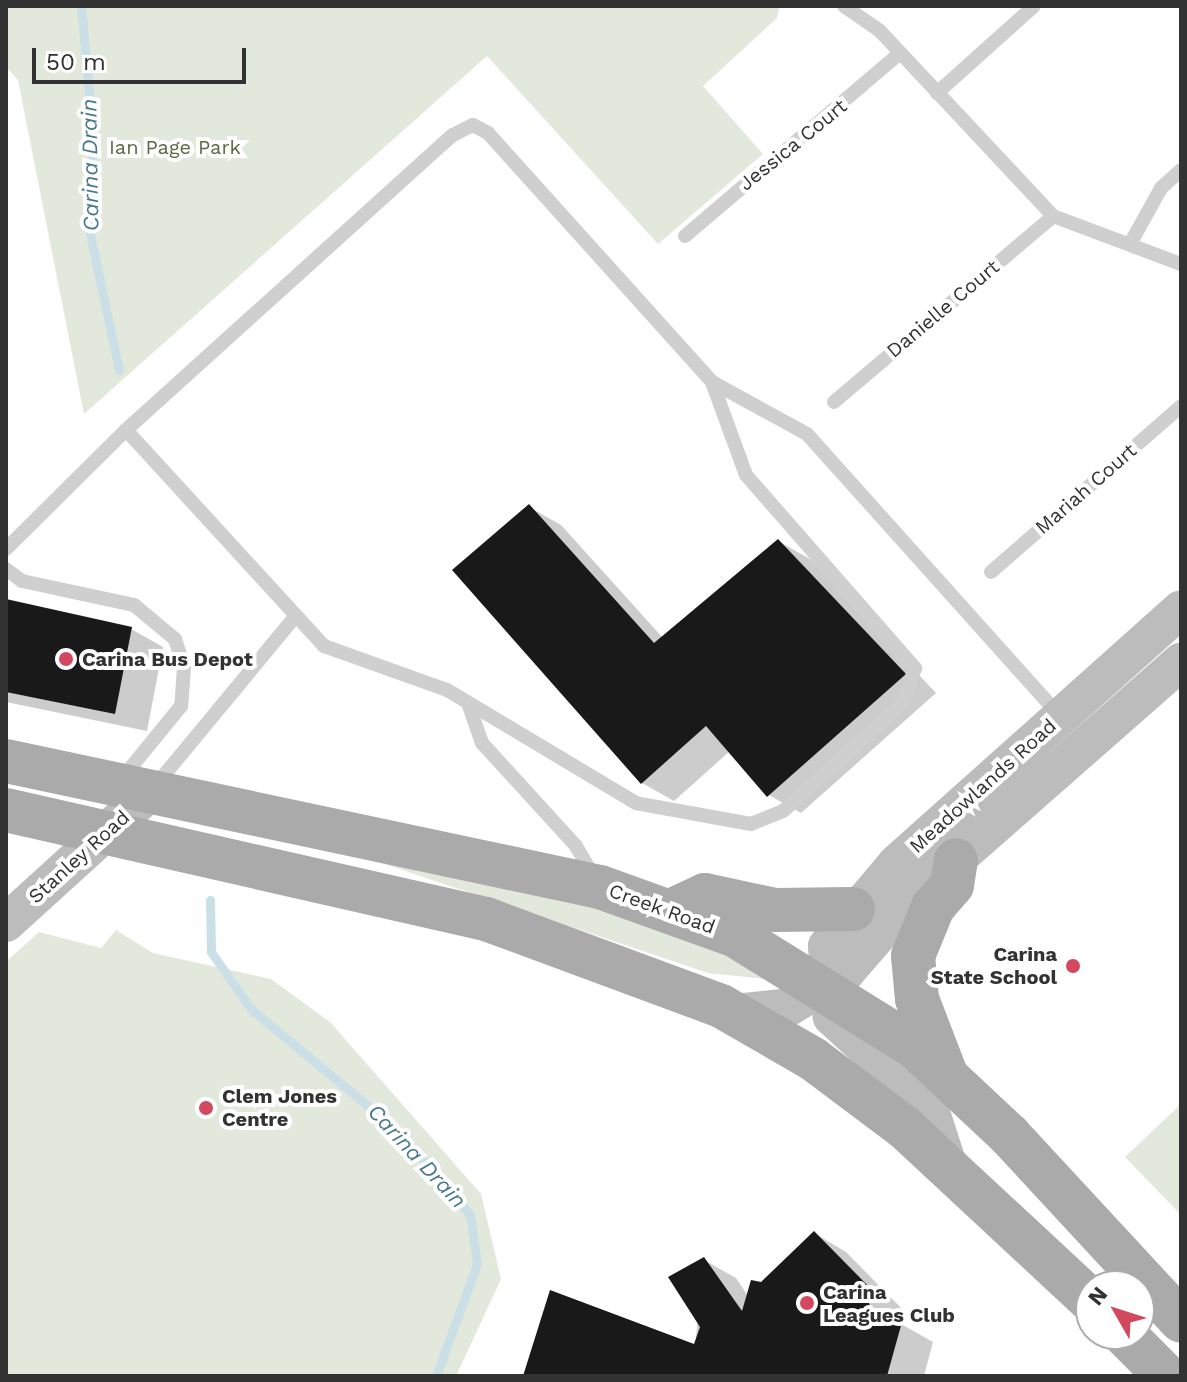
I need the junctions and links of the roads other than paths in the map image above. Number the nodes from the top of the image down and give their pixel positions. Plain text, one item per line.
1 (844, 6) edge
2 (1034, 6) edge
3 (900, 53) junction
4 (937, 93) junction
5 (1181, 170) edge
6 (1053, 216) junction
7 (685, 236) dead end
8 (1130, 244) junction
9 (1181, 264) edge
10 (712, 382) junction
11 (834, 402) dead end
12 (1181, 406) edge
13 (126, 430) junction
14 (6, 549) edge
15 (6, 569) edge
16 (991, 572) dead end
17 (1181, 609) edge
18 (295, 617) junction
19 (1181, 662) edge
20 (468, 703) junction
21 (1061, 716) junction
22 (1088, 746) junction
23 (6, 761) edge
24 (134, 787) junction
25 (6, 810) edge
26 (92, 828) junction
27 (956, 860) junction
28 (600, 887) junction
29 (6, 890) edge
30 (853, 909) junction
31 (673, 910) junction
32 (6, 923) edge
33 (824, 987) junction
34 (735, 1013) junction
35 (945, 1074) junction
36 (948, 1165) junction
37 (1075, 1286) edge
38 (1181, 1321) edge
39 (1140, 1350) edge
40 (1166, 1376) edge

1 - 3 lane
2 - 4 lane
3 - 4 lane
3 - 7 lane, Jessica Court
4 - 6 lane
5 - 8 lane
6 - 8 lane
6 - 11 lane, Danielle Court
8 - 9 lane
10 - 13 lane
10 - 20 lane
10 - 21 lane
12 - 16 lane, Mariah Court
13 - 14 lane
13 - 18 lane
15 - 24 lane
17 - 21 main road, Meadowlands Road
18 - 20 lane
18 - 24 lane
19 - 22 main road, Meadowlands Road
20 - 28 lane
21 - 22 lane
21 - 30 main road, Meadowlands Road
22 - 27 main road, Meadowlands Road
23 - 24 main road, Creek Road
24 - 26 main road, Stanley Road
24 - 28 main road, Creek Road
25 - 26 main road
26 - 29 main road, Stanley Road
26 - 32 main road, Stanley Road
26 - 34 main road
27 - 33 main road, Meadowlands Road
27 - 35 main road
28 - 31 main road, Creek Road
30 - 31 main road
30 - 33 main road, Meadowlands Road
31 - 33 main road, Creek Road
33 - 34 main road, Meadowlands Road
33 - 35 main road, Creek Road
33 - 36 main road, Meadowlands Road
34 - 36 main road
35 - 38 main road, Creek Road
36 - 37 main road
39 - 40 main road

